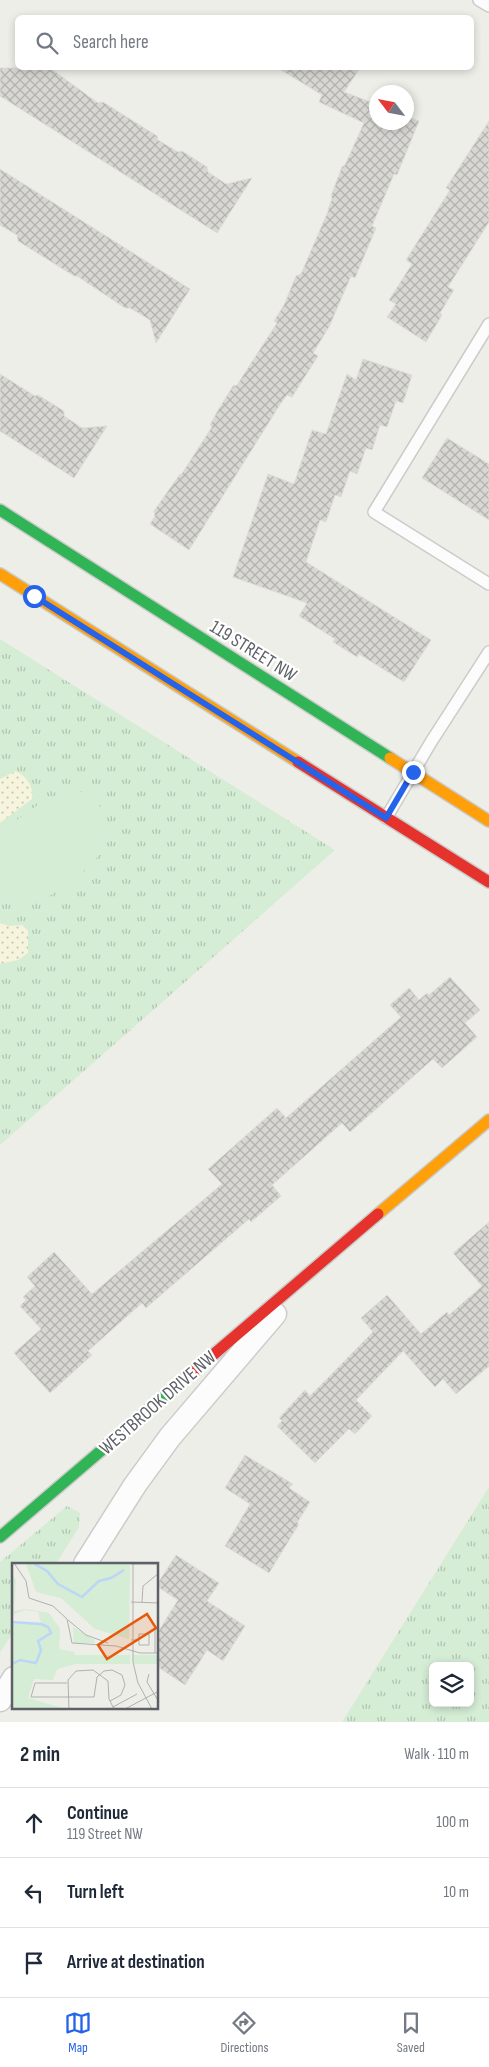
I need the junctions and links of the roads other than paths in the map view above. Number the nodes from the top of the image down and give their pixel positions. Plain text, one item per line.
1 (479, 0) edge
2 (489, 6) edge
3 (489, 324) edge
4 (0, 510) edge
5 (0, 574) edge
6 (489, 584) edge
7 (489, 652) edge
8 (413, 772) junction
9 (386, 818) junction
10 (489, 820) edge
11 (489, 882) edge
12 (489, 1120) edge
13 (314, 1268) junction
14 (0, 1537) edge
15 (86, 1563) edge
16 (12, 1681) edge
17 (0, 1700) edge

1 - 2 lane
3 - 6 lane
4 - 8 main road, 119 STREET NW
5 - 9 main road
7 - 8 lane
8 - 9 lane
8 - 10 main road, 119 STREET NW
9 - 11 main road
12 - 13 main road, WESTBROOK DRIVE NW
13 - 14 main road, WESTBROOK DRIVE NW
13 - 15 street, WESTBROOK DRIVE NW
16 - 17 street

